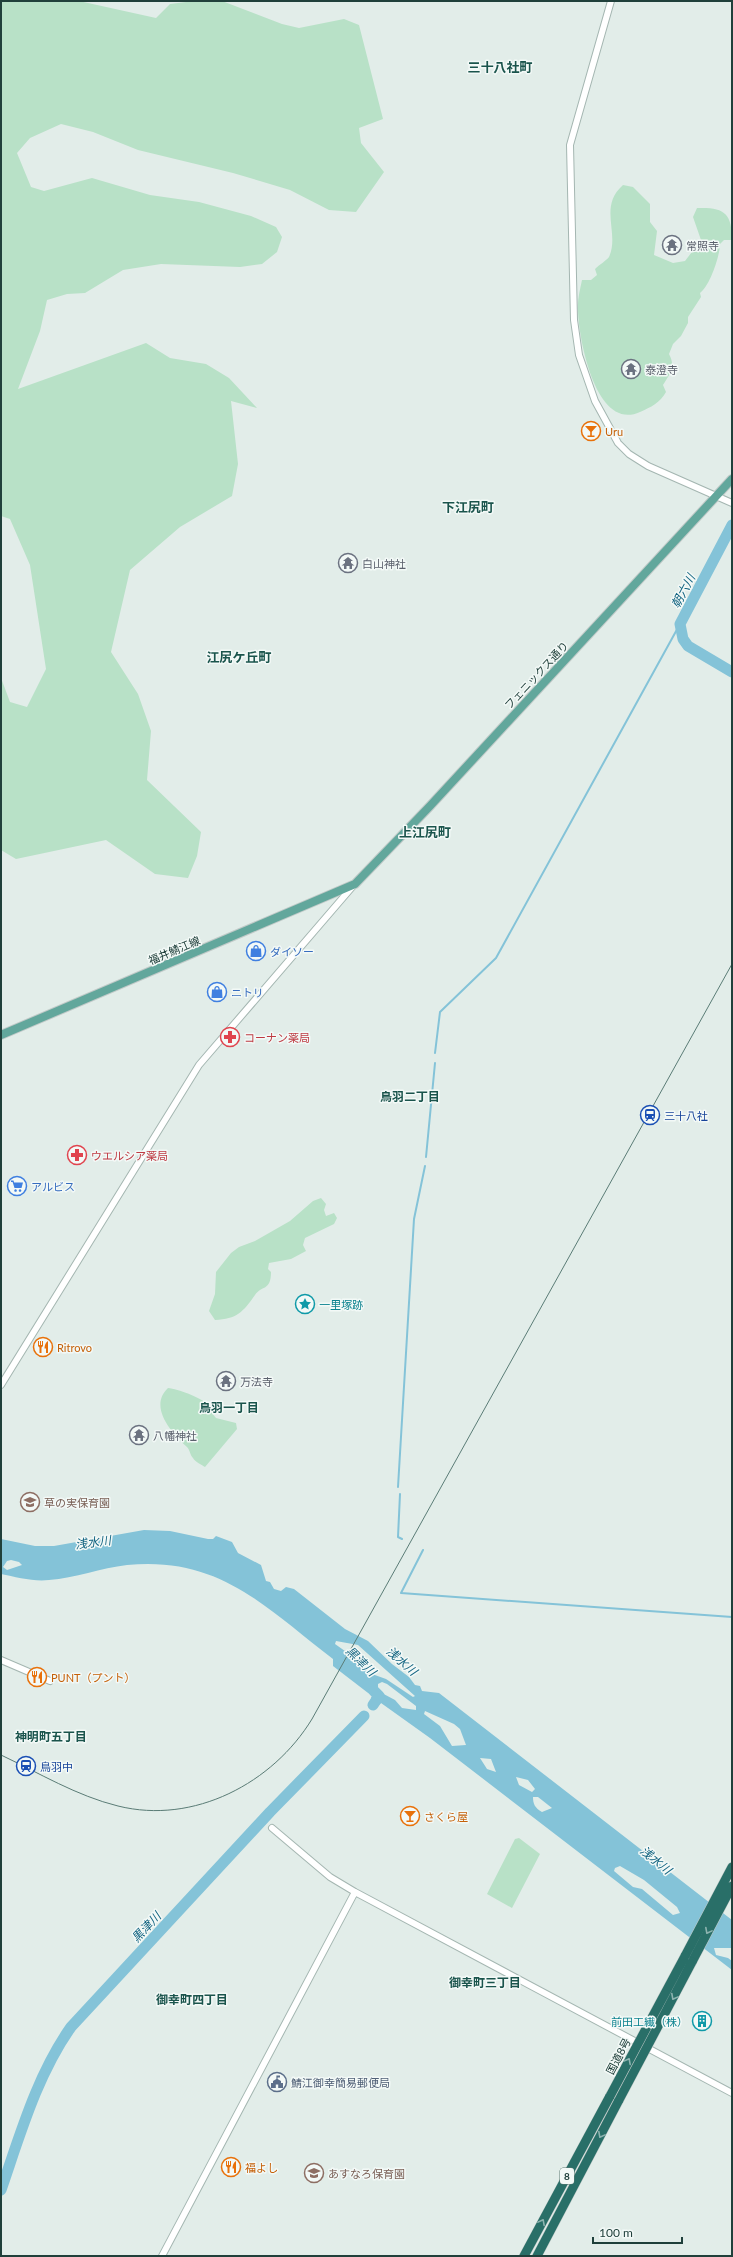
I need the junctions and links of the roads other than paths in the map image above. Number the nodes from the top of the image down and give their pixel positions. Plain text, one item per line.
1 (611, 1) edge
2 (732, 479) edge
3 (716, 496) junction
4 (732, 503) edge
5 (355, 884) junction
6 (1, 1034) edge
7 (1, 1385) edge
8 (1, 1660) edge
9 (50, 1681) dead end
10 (272, 1828) dead end
11 (732, 1867) edge
12 (732, 1886) edge
13 (355, 1892) junction
14 (721, 1898) junction
15 (732, 2093) edge
16 (162, 2256) edge
17 (524, 2256) edge
18 (537, 2256) edge

1 - 3 street
2 - 3 main road, フェニックス通り
3 - 4 street
3 - 5 main road, フェニックス通り
5 - 6 main road, 福井鯖江線
5 - 7 street
8 - 9 street
10 - 13 street
11 - 14 highway, 国道8号 / 8
12 - 14 highway, 国道8号 / 8
13 - 15 street
13 - 16 street
17 -> 14 highway, 国道8号 / 8, bridge
14 -> 18 highway, 国道8号 / 8, bridge

